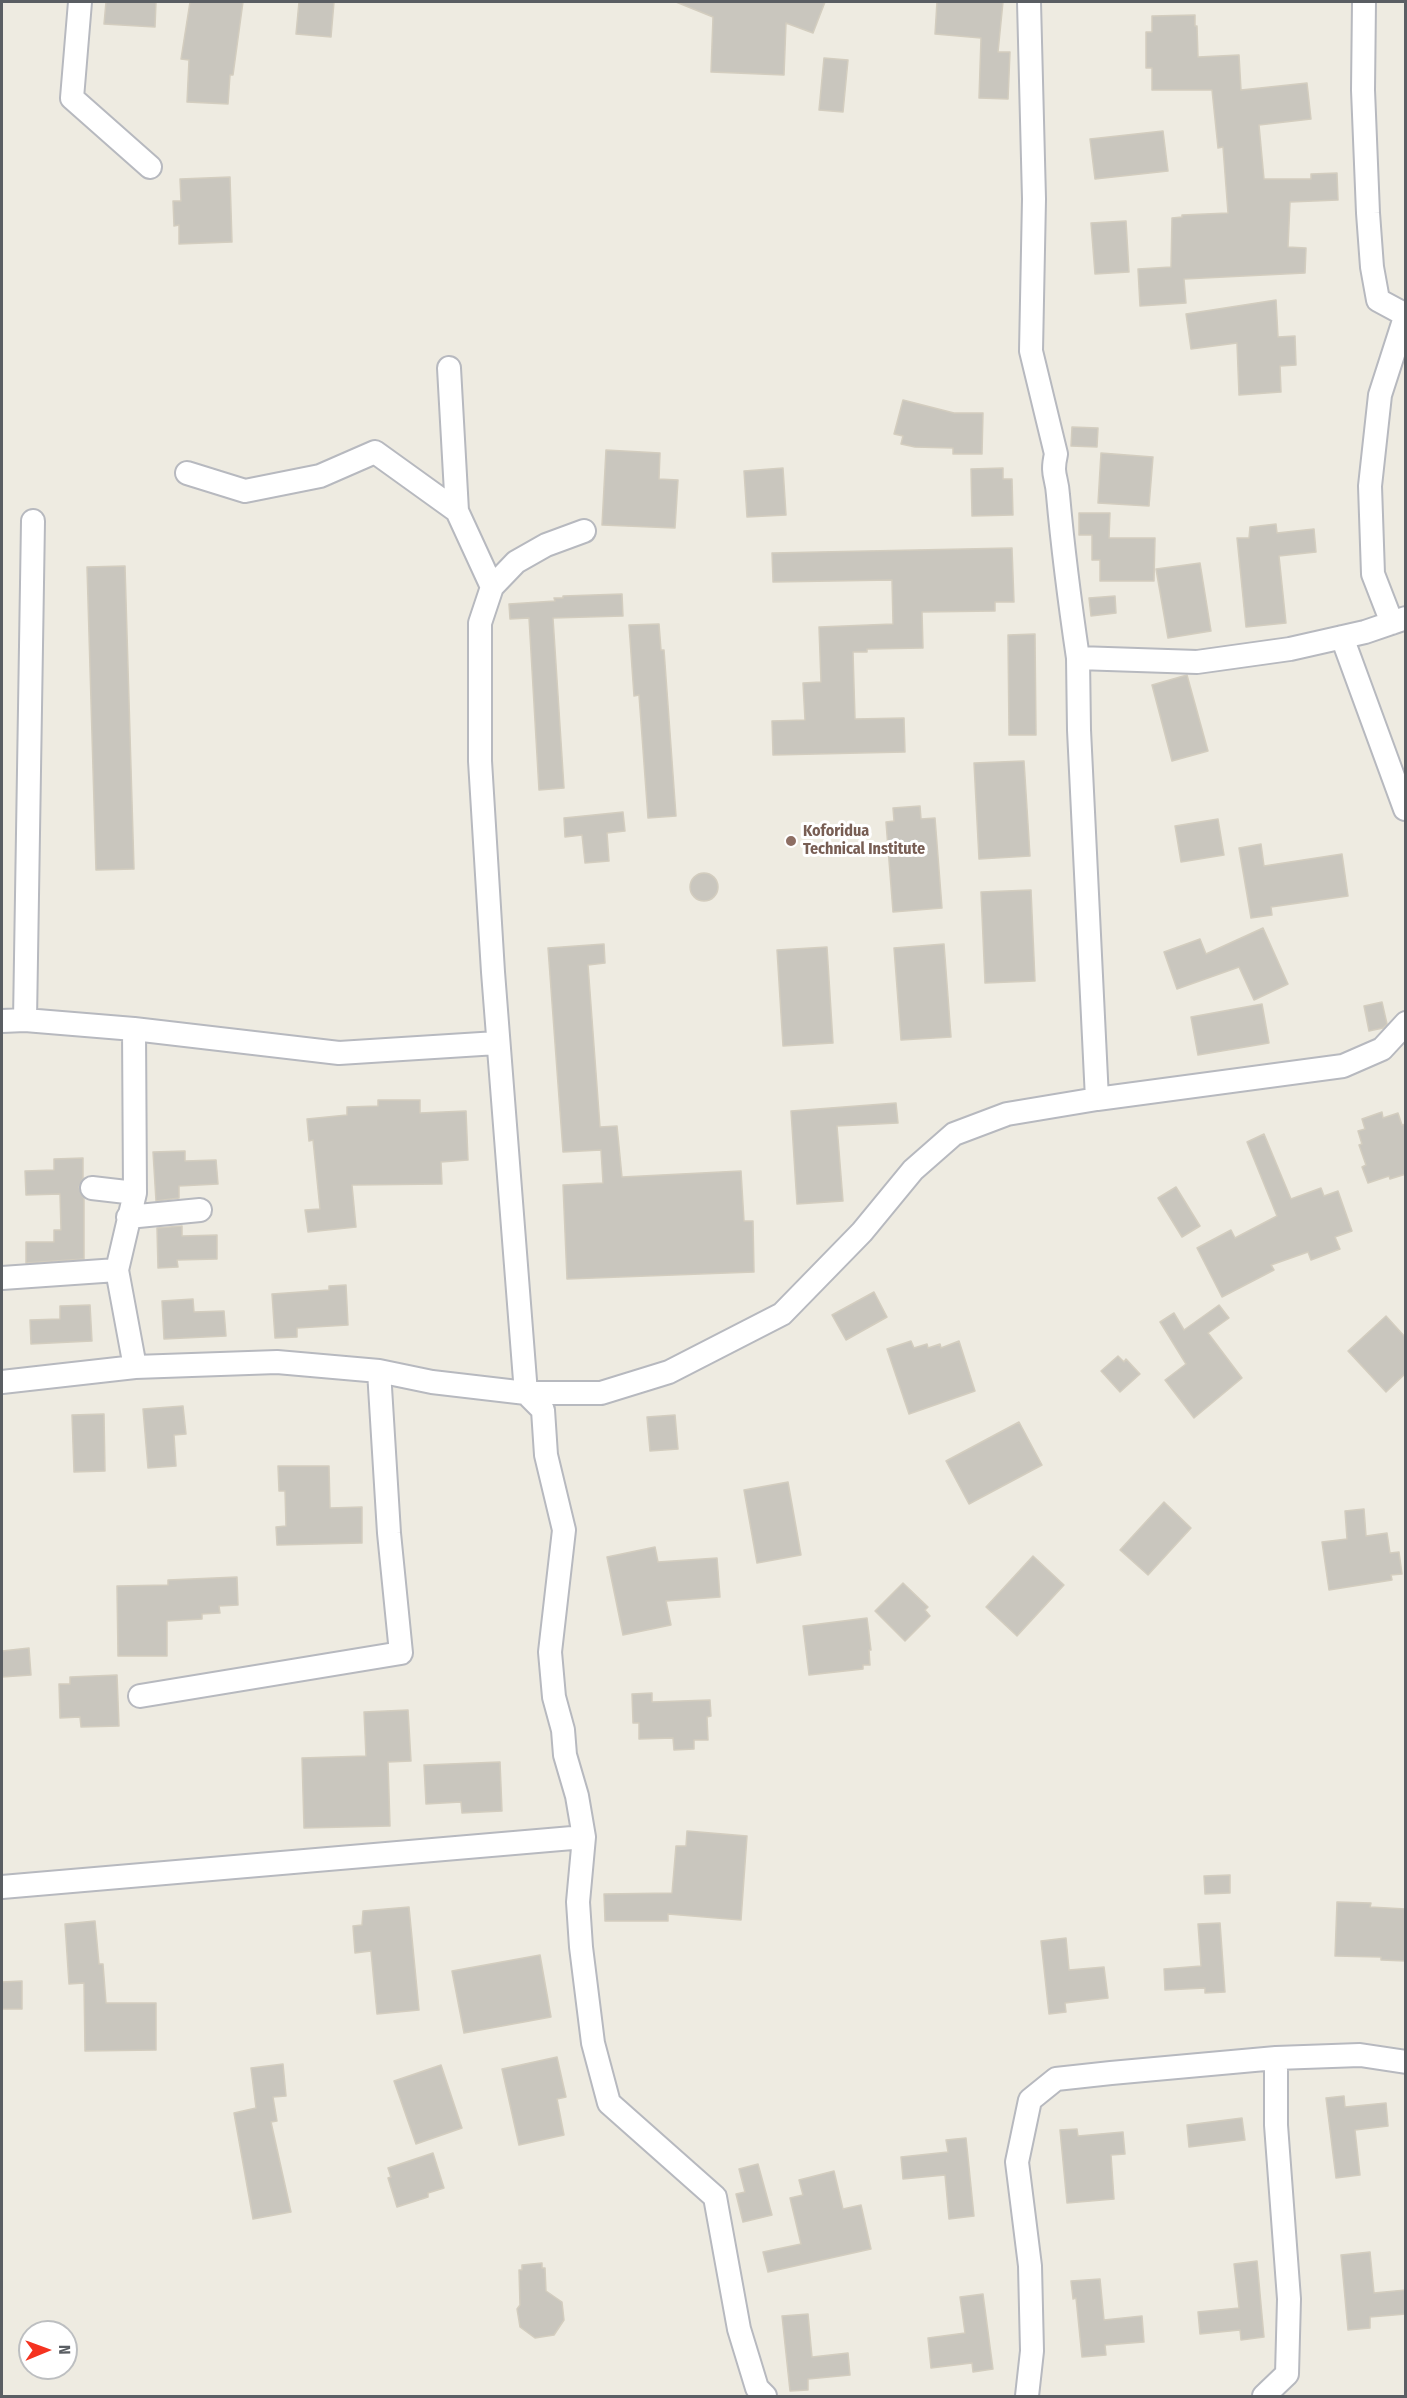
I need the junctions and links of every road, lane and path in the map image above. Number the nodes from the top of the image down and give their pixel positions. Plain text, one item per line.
1 (80, 2) edge
2 (1029, 2) edge
3 (1364, 2) edge
4 (150, 166) dead end
5 (1405, 314) edge
6 (449, 368) dead end
7 (188, 473) dead end
8 (457, 511) junction
9 (33, 521) dead end
10 (584, 531) dead end
11 (492, 587) junction
12 (1399, 621) edge
13 (1342, 637) junction
14 (1078, 658) junction
15 (1406, 811) edge
16 (26, 1020) junction
17 (2, 1021) edge
18 (1406, 1023) edge
19 (134, 1029) junction
20 (497, 1043) junction
21 (1098, 1098) junction
22 (92, 1188) dead end
23 (135, 1193) junction
24 (200, 1210) dead end
25 (128, 1217) junction
26 (117, 1270) junction
27 (2, 1278) edge
28 (135, 1367) junction
29 (380, 1371) junction
30 (2, 1382) edge
31 (526, 1393) junction
32 (140, 1696) dead end
33 (584, 1837) junction
34 (2, 1887) edge
35 (1276, 2058) junction
36 (1406, 2062) edge
37 (765, 2397) edge
38 (1027, 2397) edge
39 (1264, 2397) edge

1 - 4 street
2 - 14 street
3 - 5 street
5 - 12 street
6 - 8 street
7 - 8 street
8 - 11 street
9 - 16 street
10 - 11 street
11 - 20 street
12 - 13 street
13 - 14 street
13 - 15 street
14 - 21 street
16 - 17 street
16 - 19 street
18 - 21 street
19 - 20 street
19 - 23 street
20 - 31 street
21 - 31 street
22 - 23 street
23 - 25 street
24 - 25 street
25 - 26 street
26 - 27 street
26 - 28 street
28 - 29 street
28 - 30 street
29 - 31 street
29 - 32 street
31 - 33 street
33 - 34 street
33 - 37 street
35 - 36 street
35 - 38 street
35 - 39 street

